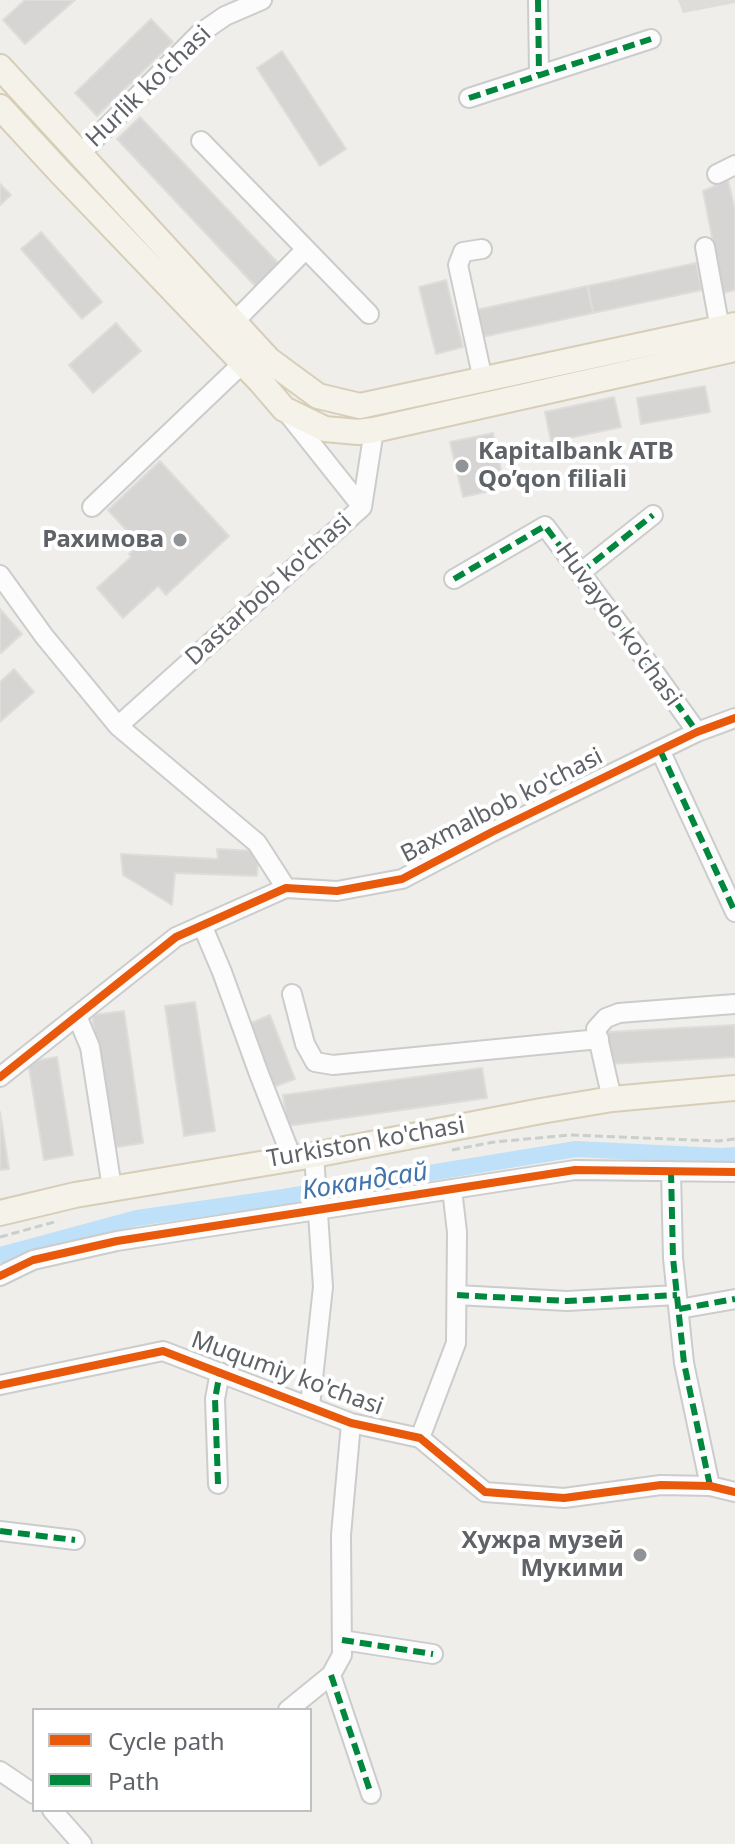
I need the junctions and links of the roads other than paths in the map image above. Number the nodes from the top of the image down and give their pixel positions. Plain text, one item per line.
1 (262, 0) edge
2 (538, 0) edge
3 (651, 39) dead end
4 (0, 67) edge
5 (539, 74) junction
6 (469, 98) dead end
7 (0, 107) edge
8 (201, 141) dead end
9 (80, 154) junction
10 (735, 165) edge
11 (717, 174) dead end
12 (705, 247) dead end
13 (306, 249) junction
14 (482, 249) dead end
15 (369, 314) dead end
16 (234, 322) junction
17 (727, 327) edge
18 (735, 349) edge
19 (243, 363) junction
20 (483, 380) junction
21 (284, 409) junction
22 (374, 430) junction
23 (92, 507) dead end
24 (362, 507) junction
25 (653, 515) dead end
26 (580, 573) junction
27 (0, 575) edge
28 (454, 579) dead end
29 (735, 718) edge
30 (118, 726) junction
31 (697, 732) junction
32 (660, 750) junction
33 (286, 888) junction
34 (735, 912) edge
35 (202, 925) junction
36 (292, 994) dead end
37 (735, 1004) edge
38 (77, 1016) junction
39 (599, 1039) junction
40 (0, 1077) edge
41 (735, 1088) edge
42 (612, 1099) junction
43 (307, 1163) junction
44 (671, 1171) junction
45 (735, 1172) edge
46 (112, 1188) junction
47 (452, 1189) junction
48 (318, 1209) junction
49 (0, 1213) edge
50 (0, 1276) edge
51 (457, 1295) junction
52 (735, 1299) edge
53 (678, 1302) junction
54 (220, 1372) junction
55 (0, 1385) edge
56 (310, 1406) junction
57 (351, 1423) junction
58 (420, 1438) junction
59 (218, 1484) dead end
60 (710, 1486) junction
61 (735, 1492) edge
62 (0, 1531) edge
63 (75, 1540) dead end
64 (342, 1640) junction
65 (433, 1654) dead end
66 (331, 1675) junction
67 (290, 1708) edge
68 (0, 1771) edge
69 (32, 1793) edge
70 (371, 1794) dead end
71 (54, 1812) edge
72 (82, 1844) edge

1 - 9 street, Hurlik ko'chasi
2 - 5 street
3 - 5 street
4 - 9 main road
5 - 6 street
7 - 19 main road
8 - 13 street
9 - 16 main road
10 - 11 street
12 - 17 street
13 - 15 street
13 - 16 street
14 - 20 street
16 - 20 main road
17 - 20 main road
18 - 22 main road
19 - 21 main road
19 - 23 street
21 - 22 main road
21 - 24 street
22 - 24 street, Dastarbob ko'chasi
24 - 30 street, Dastarbob ko'chasi
25 - 26 street
26 - 28 street, Huvaydo ko'chasi
26 - 31 street, Huvaydo ko'chasi
27 - 30 street
29 - 31 street, Baxmalbob ko'chasi
30 - 33 street
31 - 32 street, Baxmalbob ko'chasi
32 - 33 street, Baxmalbob ko'chasi
32 - 34 street
33 - 35 street, Baxmalbob ko'chasi
35 - 38 street, Baxmalbob ko'chasi
35 - 43 street
36 - 39 street
37 - 39 street
38 - 40 street, Baxmalbob ko'chasi
38 - 46 street
39 - 42 street
41 - 42 main road, Turkiston ko'chasi
42 - 43 main road, Turkiston ko'chasi
43 - 46 main road, Turkiston ko'chasi
43 - 48 street
44 - 45 street
44 - 47 street
44 - 53 street
46 - 49 main road, Turkiston ko'chasi
47 - 48 street
47 - 51 street
48 - 50 street
48 - 56 street
51 - 53 street
51 - 58 street
52 - 53 street
53 - 60 street
54 - 55 street, Muqumiy ko'chasi
54 - 56 street, Muqumiy ko'chasi
54 - 59 street
56 - 57 street, Muqumiy ko'chasi
57 - 58 street, Muqumiy ko'chasi
57 - 64 street
58 - 60 street, Muqumiy ko'chasi
60 - 61 street, Muqumiy ko'chasi
62 - 63 street
64 - 65 street
64 - 66 street
66 - 67 street
66 - 70 street
68 - 69 street
71 - 72 street

